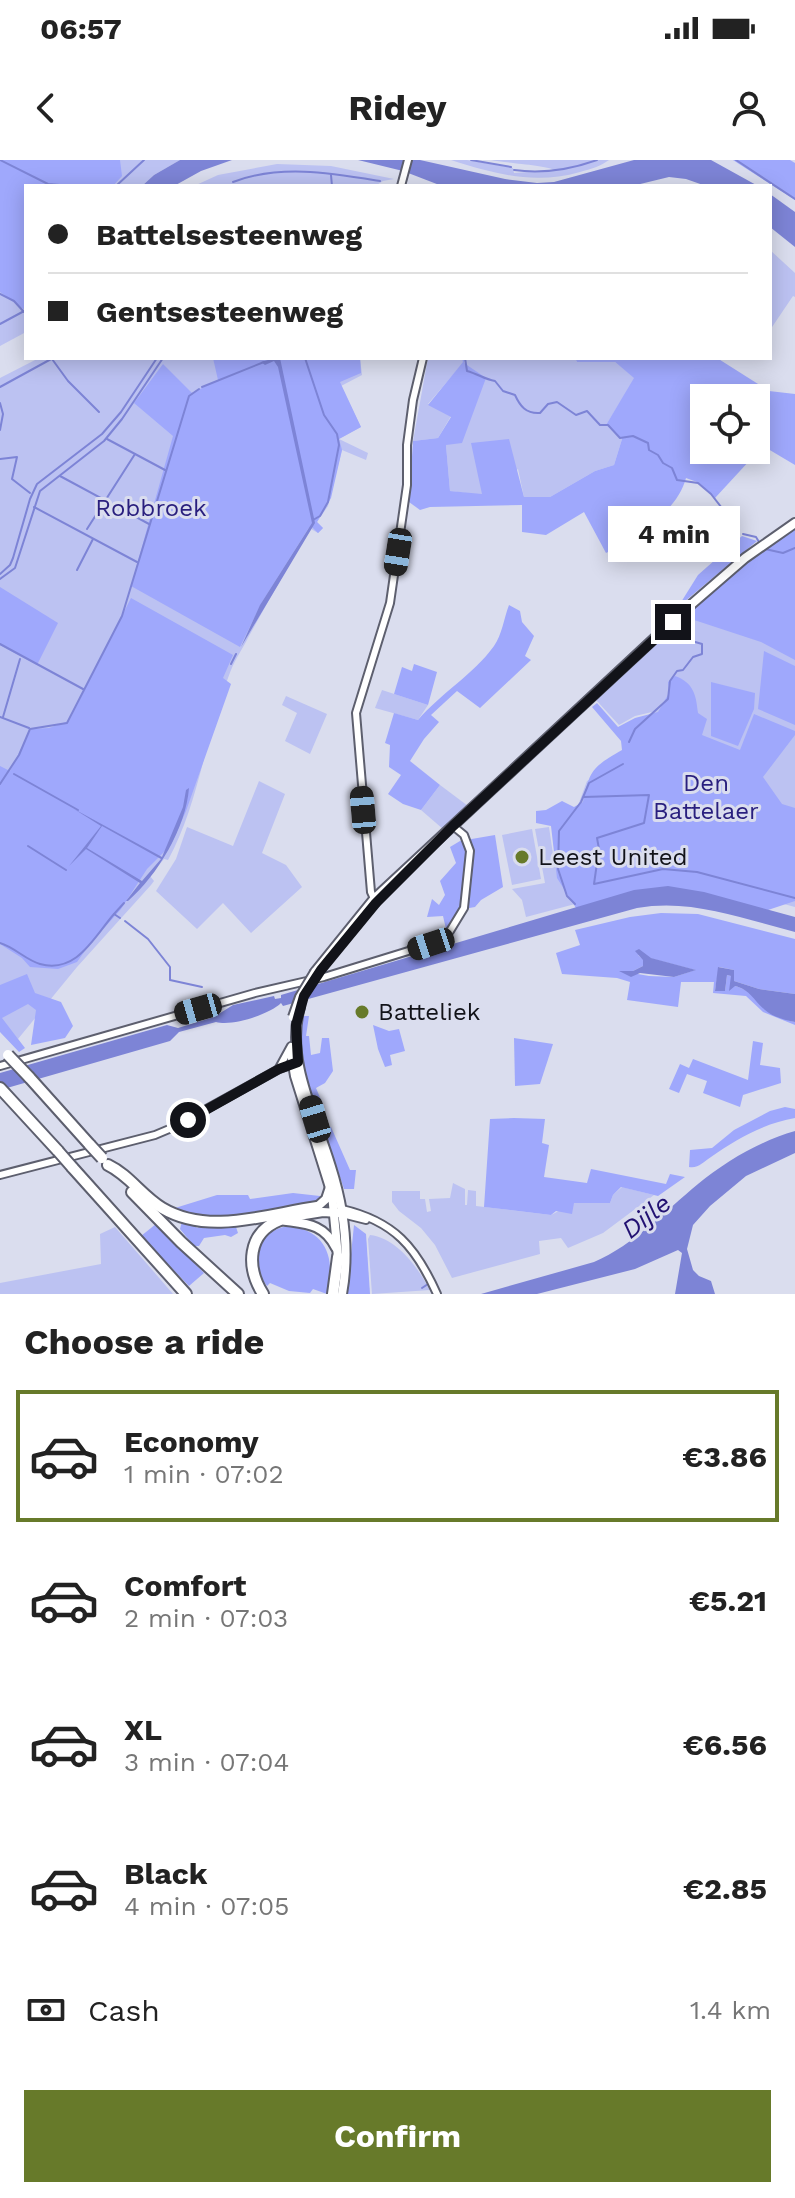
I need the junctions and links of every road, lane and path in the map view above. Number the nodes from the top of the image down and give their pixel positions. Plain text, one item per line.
1 (408, 160) edge
2 (401, 184) edge
3 (423, 360) edge
4 (795, 523) edge
5 (464, 816) junction
6 (451, 828) junction
7 (465, 838) junction
8 (375, 901) junction
9 (318, 971) junction
10 (295, 1016) junction
11 (291, 1046) junction
12 (4, 1050) edge
13 (296, 1063) junction
14 (0, 1066) edge
15 (279, 1069) junction
16 (295, 1076) junction
17 (0, 1088) edge
18 (314, 1122) junction
19 (0, 1175) edge
20 (144, 1200) junction
21 (337, 1201) junction
22 (317, 1207) joint
23 (360, 1218) junction
24 (280, 1220) junction
25 (344, 1233) junction
26 (412, 1250) junction
27 (338, 1257) junction
28 (183, 1291) edge
29 (338, 1291) edge
30 (236, 1292) edge
31 (262, 1293) edge
32 (437, 1294) edge

1 - 2 main road
3 - 8 main road
4 - 5 main road
5 - 6 main road
5 - 7 main road
6 - 7 main road
6 - 8 main road
7 - 14 main road
8 - 9 main road
9 - 10 main road, bridge
9 - 10 main road, bridge
10 - 11 main road
10 - 13 main road
11 - 13 main road
11 - 15 main road
12 - 20 highway, bridge
13 - 15 main road
13 - 16 main road
13 - 18 main road
15 - 16 main road
15 - 19 main road
16 - 18 main road
17 - 28 highway, bridge
18 - 21 main road
20 - 22 highway
20 - 30 highway
21 - 22 main road
21 - 23 main road
21 - 24 main road
21 - 25 main road
21 - 26 main road
21 - 27 main road
23 - 25 main road
23 - 26 main road
24 - 27 main road
24 - 31 highway
25 - 29 main road
26 - 32 main road
27 - 29 highway

